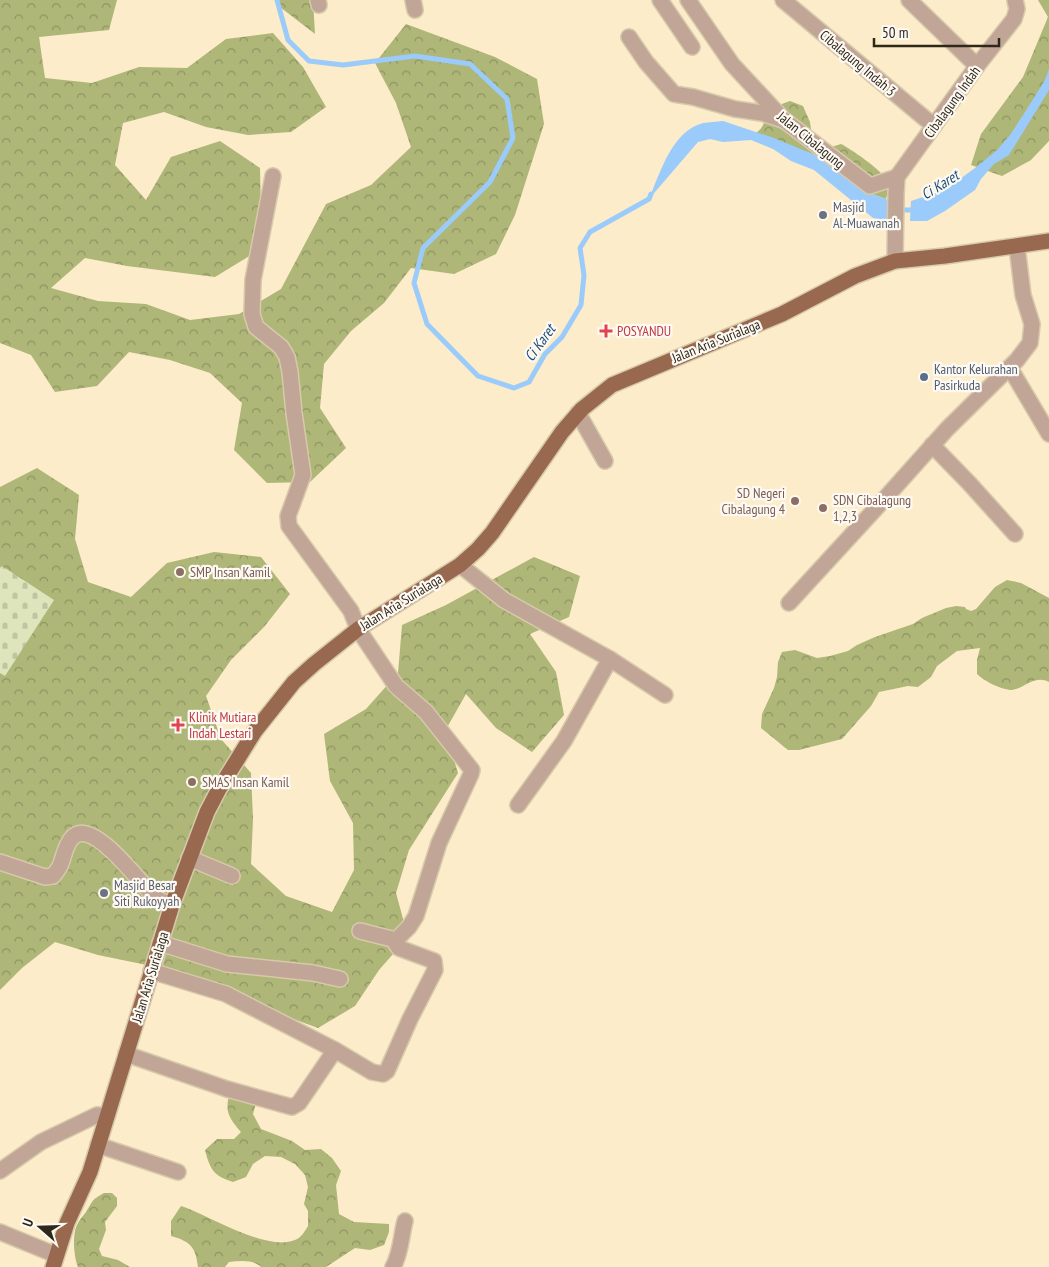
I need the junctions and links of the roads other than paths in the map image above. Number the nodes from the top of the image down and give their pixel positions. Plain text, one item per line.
1 (660, 0) edge
2 (783, 0) edge
3 (909, 0) edge
4 (1015, 0) edge
5 (691, 1) edge
6 (629, 37) dead end
7 (692, 47) dead end
8 (977, 66) junction
9 (784, 120) junction
10 (934, 126) junction
11 (273, 176) dead end
12 (897, 177) junction
13 (1049, 241) edge
14 (1017, 247) junction
15 (895, 261) junction
16 (1010, 368) junction
17 (578, 413) junction
18 (1049, 434) edge
19 (932, 445) junction
20 (605, 461) dead end
21 (1014, 534) dead end
22 (460, 565) junction
23 (788, 603) dead end
24 (358, 629) junction
25 (610, 659) junction
26 (665, 695) dead end
27 (518, 805) dead end
28 (189, 858) junction
29 (0, 862) edge
30 (232, 876) dead end
31 (172, 905) junction
32 (360, 931) dead end
33 (396, 940) junction
34 (160, 943) junction
35 (151, 971) junction
36 (340, 979) dead end
37 (335, 1050) junction
38 (126, 1054) junction
39 (107, 1116) junction
40 (98, 1145) junction
41 (0, 1171) edge
42 (178, 1172) dead end
43 (405, 1221) dead end
44 (0, 1232) edge
45 (56, 1264) edge
46 (394, 1267) edge

1 - 7 street
2 - 10 street, Cibalagung Indah 3
3 - 8 street
4 - 8 street, Cibalagung Indah
5 - 9 street, Jalan Cibalagung
6 - 9 street
8 - 10 street, Cibalagung Indah
9 - 12 street, Jalan Cibalagung
10 - 12 street, Cibalagung Indah
11 - 24 street
12 - 15 street
13 - 14 main road, Jalan Aria Surialaga
14 - 15 main road, Jalan Aria Surialaga
14 - 16 street
15 - 17 main road, Jalan Aria Surialaga
16 - 18 street
16 - 19 street
17 - 20 street
17 - 22 main road, Jalan Aria Surialaga
19 - 21 street
19 - 23 street
22 - 24 main road, Jalan Aria Surialaga
22 - 25 street
24 - 28 main road, Jalan Aria Surialaga
24 - 33 street
25 - 26 street
25 - 27 street
28 - 30 street
28 - 31 main road, Jalan Aria Surialaga
29 - 31 street
31 - 34 main road, Jalan Aria Surialaga
32 - 33 street
33 - 37 street
34 - 35 main road, Jalan Aria Surialaga
34 - 36 street
35 - 37 street
35 - 38 main road, Jalan Aria Surialaga
37 - 38 street
38 - 39 main road, Jalan Aria Surialaga
39 - 40 main road, Jalan Aria Surialaga
39 - 41 street
40 - 42 street
40 - 45 main road, Jalan Aria Surialaga
43 - 46 street
44 - 45 street

